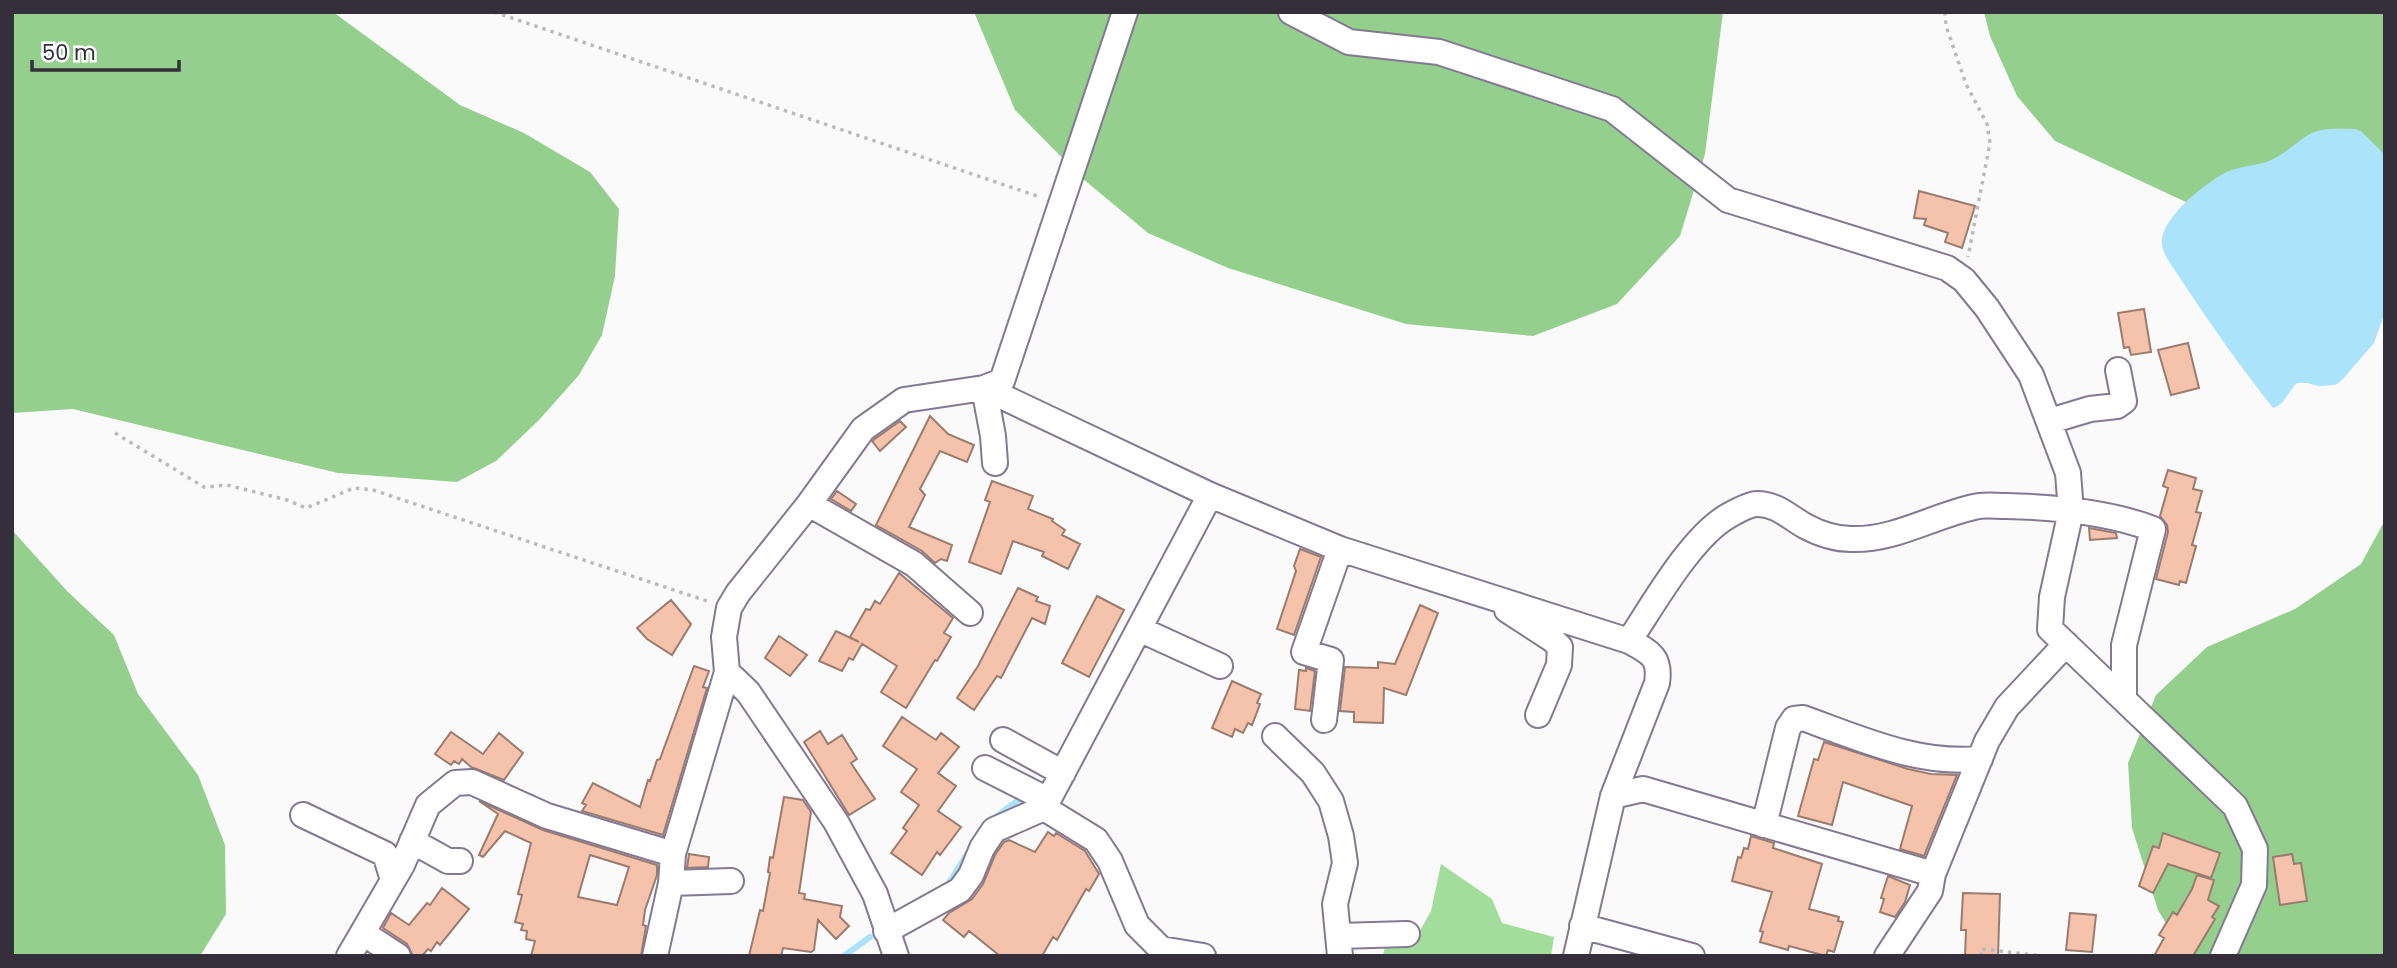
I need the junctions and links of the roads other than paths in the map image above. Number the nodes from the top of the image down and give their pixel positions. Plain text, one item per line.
1 (1125, 12) edge
2 (1291, 12) edge
3 (2118, 370) dead end
4 (984, 388) junction
5 (2050, 421) junction
6 (995, 463) dead end
7 (1210, 495) junction
8 (809, 504) junction
9 (2071, 511) junction
10 (1340, 550) junction
11 (1500, 598) junction
12 (970, 613) dead end
13 (1139, 629) junction
14 (1629, 641) junction
15 (2066, 644) junction
16 (1220, 666) dead end
17 (727, 672) junction
18 (2124, 699) junction
19 (1538, 715) dead end
20 (1324, 720) dead end
21 (1275, 736) dead end
22 (1003, 740) dead end
23 (1980, 759) junction
24 (985, 768) dead end
25 (1063, 773) junction
26 (1613, 796) junction
27 (1046, 804) junction
28 (303, 815) dead end
29 (1764, 825) junction
30 (412, 841) junction
31 (673, 854) junction
32 (460, 861) dead end
33 (1933, 874) junction
34 (393, 880) junction
35 (730, 881) dead end
36 (671, 883) junction
37 (1582, 926) junction
38 (886, 931) junction
39 (363, 933) junction
40 (1407, 934) dead end
41 (1339, 946) edge
42 (349, 956) edge
43 (398, 956) edge
44 (654, 956) edge
45 (896, 956) edge
46 (1203, 956) edge
47 (1576, 956) edge
48 (1692, 956) edge
49 (1887, 956) edge
50 (2223, 956) edge

1 - 4 street
2 - 5 street
3 - 5 street
4 - 6 street
4 - 7 street
4 - 8 street
5 - 9 street
7 - 10 street
7 - 13 street
8 - 12 street
8 - 17 street
9 - 14 street
9 - 15 street
9 - 18 street
10 - 11 street
10 - 20 street
11 - 14 street
11 - 19 street
13 - 16 street
13 - 25 street
14 - 26 street
15 - 18 street
15 - 23 street
17 - 31 street
17 - 38 street
18 - 50 street
21 - 41 street
22 - 25 street
23 - 29 street
23 - 33 street
24 - 27 street
25 - 27 street
26 - 29 street
26 - 37 street
27 - 38 street
27 - 46 street
28 - 34 street
29 - 33 street
30 - 31 street
30 - 32 street
30 - 34 street
31 - 36 street
33 - 49 street
34 - 39 street
35 - 36 street
36 - 44 street
37 - 47 street
37 - 48 street
38 - 45 street
39 - 42 street
39 - 43 street
40 - 41 street

